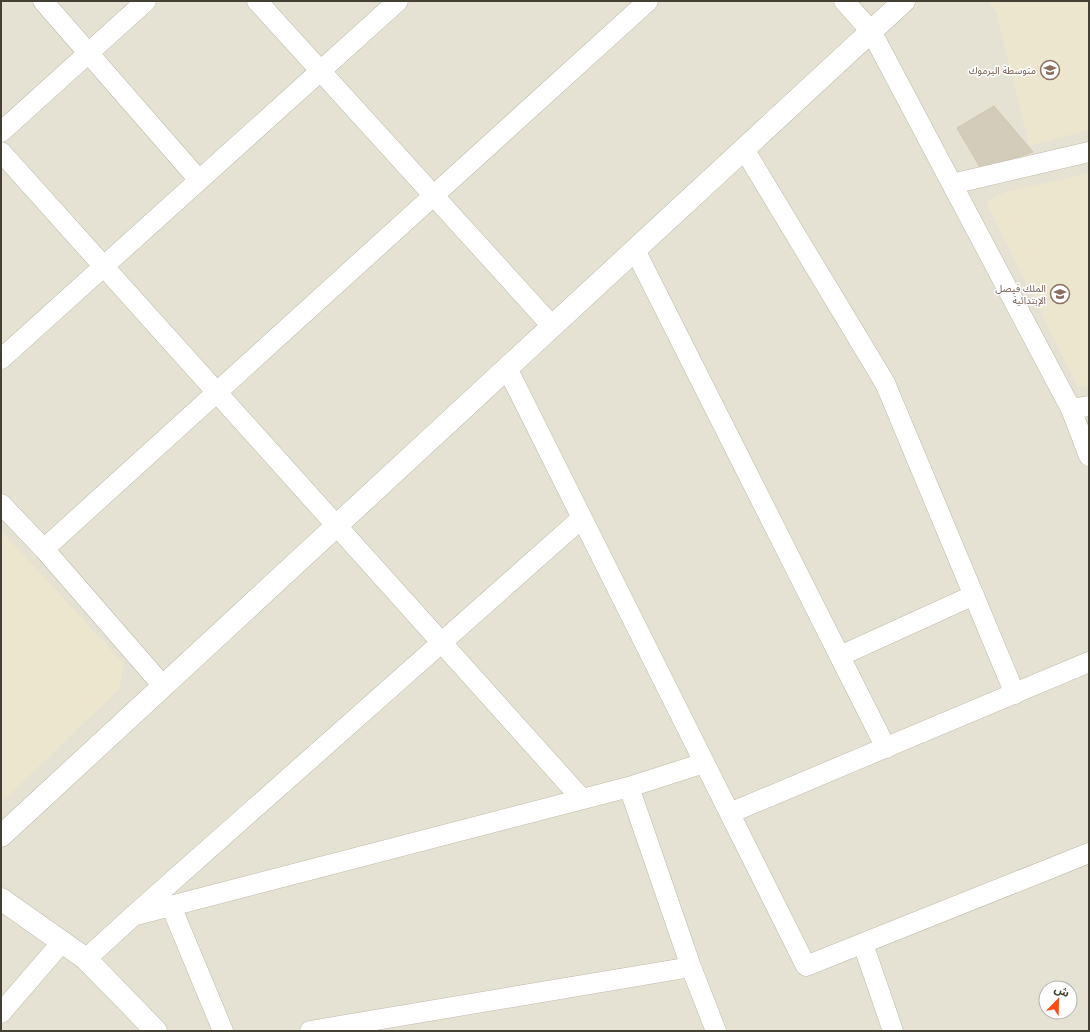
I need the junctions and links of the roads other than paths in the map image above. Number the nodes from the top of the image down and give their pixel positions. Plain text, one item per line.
1 (44, 1) edge
2 (146, 1) edge
3 (257, 1) edge
4 (398, 1) edge
5 (648, 1) edge
6 (844, 1) edge
7 (904, 1) edge
8 (871, 31) junction
9 (88, 53) junction
10 (320, 71) junction
11 (1, 132) edge
12 (744, 149) junction
13 (1, 152) edge
14 (1089, 152) edge
15 (199, 180) junction
16 (952, 184) junction
17 (433, 196) junction
18 (635, 250) junction
19 (104, 266) junction
20 (552, 326) junction
21 (1, 359) edge
22 (507, 368) junction
23 (216, 392) junction
24 (1080, 407) edge
25 (1089, 456) edge
26 (1, 504) edge
27 (582, 518) junction
28 (336, 526) junction
29 (44, 548) junction
30 (974, 595) junction
31 (442, 643) junction
32 (840, 656) junction
33 (1089, 662) edge
34 (163, 686) junction
35 (1015, 694) junction
36 (886, 748) junction
37 (704, 763) junction
38 (629, 787) junction
39 (582, 799) junction
40 (730, 813) junction
41 (1, 836) edge
42 (1089, 854) edge
43 (1, 899) edge
44 (171, 906) junction
45 (133, 916) junction
46 (62, 942) junction
47 (863, 944) junction
48 (86, 960) junction
49 (691, 967) junction
50 (1, 1013) edge
51 (156, 1031) edge
52 (222, 1031) edge
53 (310, 1031) edge
54 (716, 1031) edge
55 (893, 1031) edge

1 - 9 street
2 - 9 street
3 - 10 street
4 - 10 street
5 - 17 street
6 - 8 street
7 - 8 street
8 - 12 street
8 - 16 street
9 - 11 street
9 - 15 street
10 - 15 street
10 - 17 street
12 - 18 street
12 - 30 street
13 - 19 street
14 - 16 street
15 - 19 street
16 - 24 street
17 - 20 street
17 - 23 street
18 - 20 street
18 - 32 street
19 - 21 street
19 - 23 street
20 - 22 street
22 - 27 street
22 - 28 street
23 - 28 street
23 - 29 street
24 - 25 street
26 - 29 street
27 - 31 street
27 - 37 street
28 - 31 street
28 - 34 street
29 - 34 street
30 - 32 street
30 - 35 street
31 - 39 street
31 - 45 street
32 - 36 street
33 - 35 street
34 - 41 street
35 - 36 street
36 - 40 street
37 - 38 street
37 - 40 street
38 - 39 street
38 - 49 street
39 - 44 street
40 - 47 street
42 - 47 street
43 - 46 street
44 - 45 street
44 - 52 street
45 - 48 street
46 - 48 street
46 - 50 street
47 - 55 street
48 - 51 street
49 - 53 street
49 - 54 street

